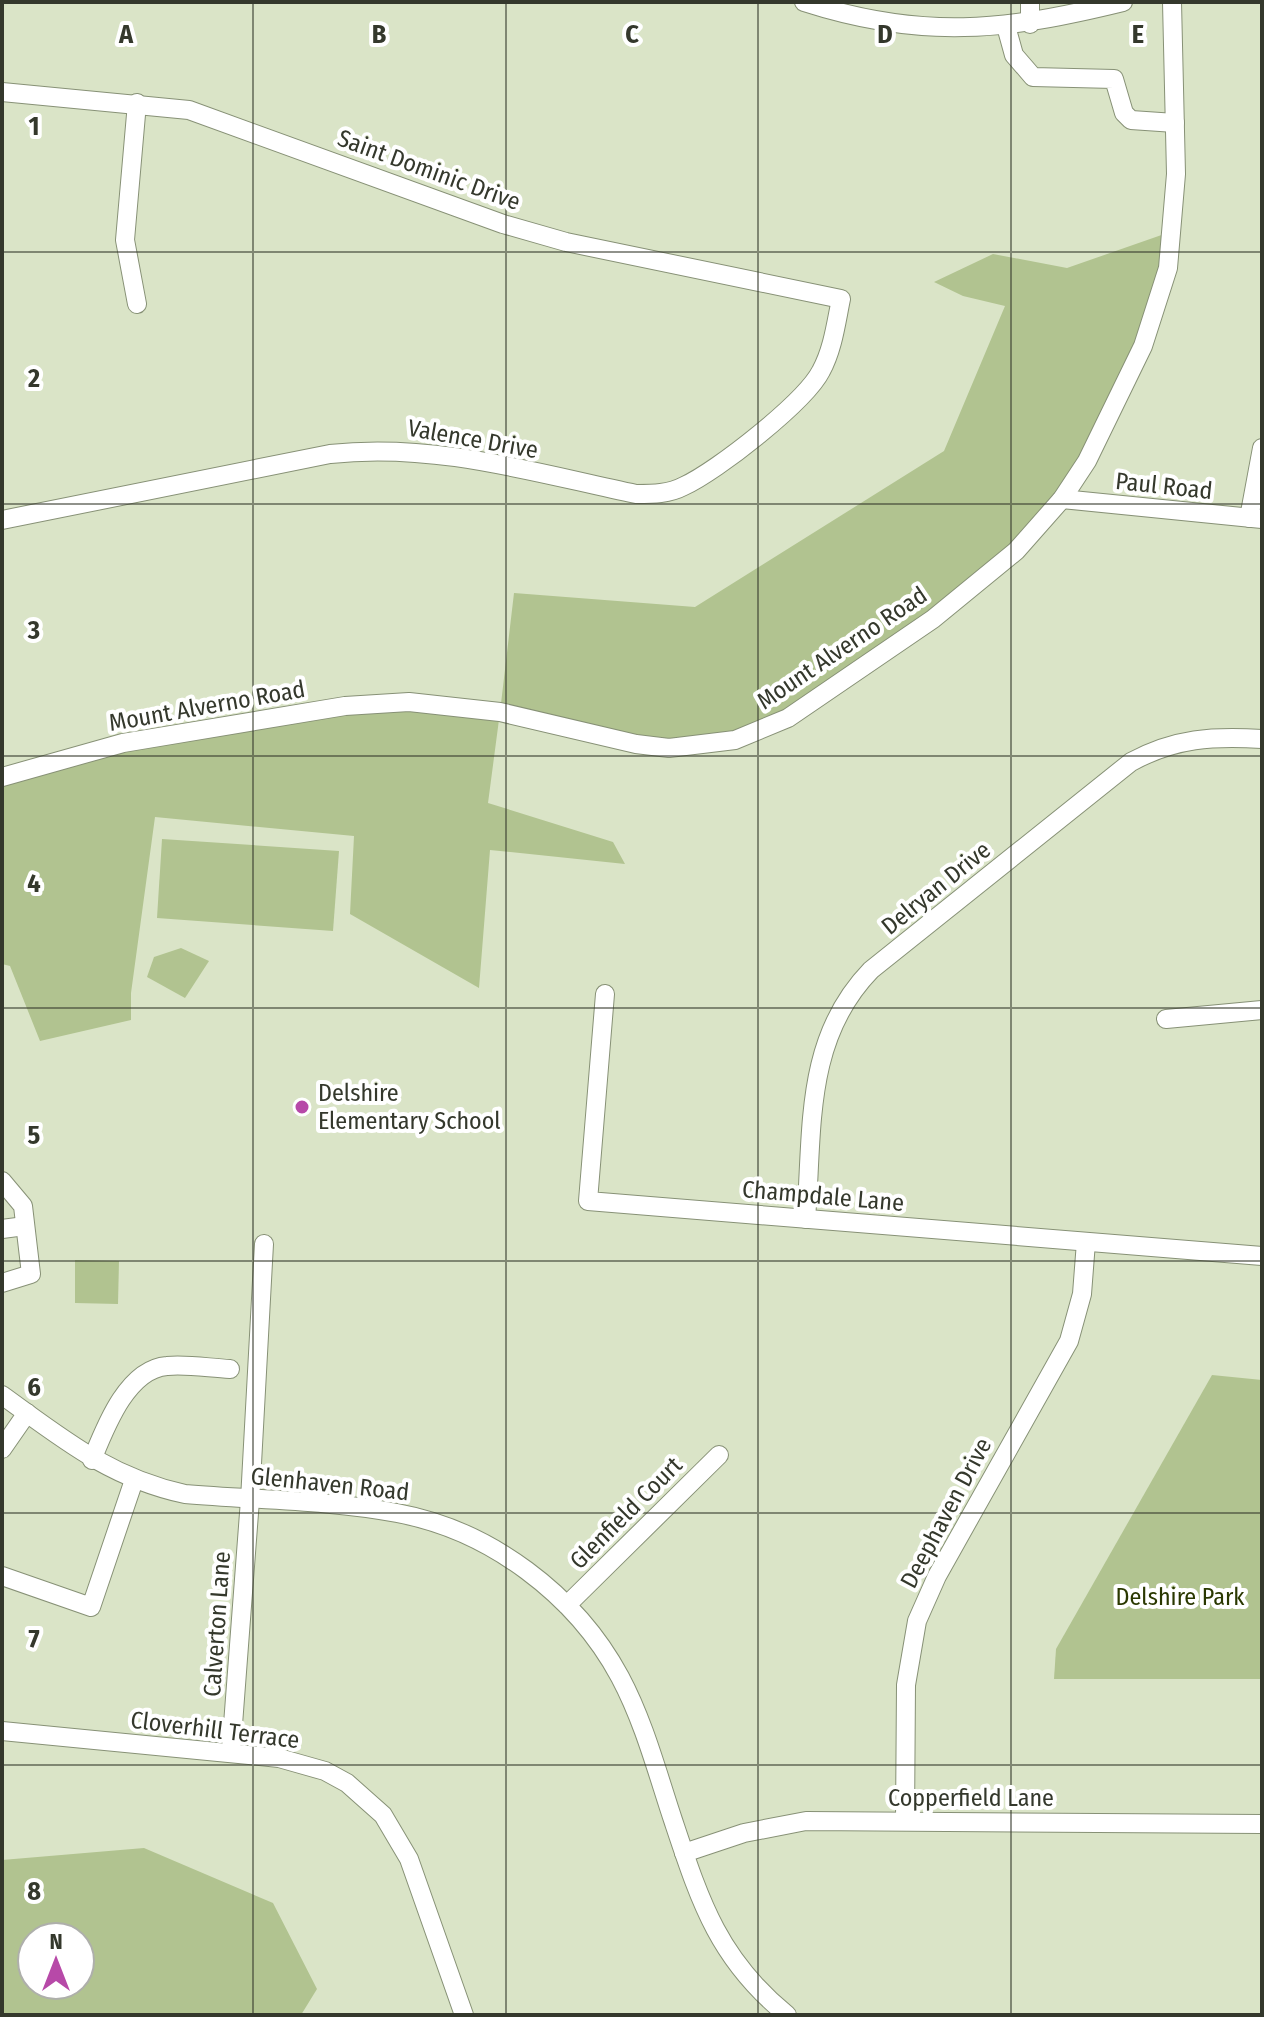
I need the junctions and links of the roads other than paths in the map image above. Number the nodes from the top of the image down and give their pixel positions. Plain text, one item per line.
1 (804, 2) edge
2 (1030, 2) edge
3 (1123, 2) edge
4 (1172, 2) edge
5 (1056, 10) edge
6 (1030, 24) junction
7 (1006, 26) junction
8 (2, 92) edge
9 (137, 103) junction
10 (1175, 123) junction
11 (841, 299) joint
12 (137, 304) dead end
13 (1262, 448) edge
14 (1062, 499) junction
15 (1255, 519) edge
16 (2, 520) edge
17 (1262, 739) edge
18 (2, 777) edge
19 (605, 994) dead end
20 (1262, 1010) edge
21 (1166, 1019) dead end
22 (2, 1181) edge
23 (806, 1219) junction
24 (25, 1226) junction
25 (2, 1229) edge
26 (1086, 1242) junction
27 (264, 1244) dead end
28 (1262, 1256) edge
29 (2, 1283) edge
30 (230, 1369) dead end
31 (2, 1395) edge
32 (27, 1413) junction
33 (2, 1449) edge
34 (719, 1455) dead end
35 (92, 1460) junction
36 (134, 1480) junction
37 (250, 1500) junction
38 (2, 1576) edge
39 (567, 1605) junction
40 (2, 1731) edge
41 (231, 1751) junction
42 (905, 1821) junction
43 (1262, 1824) edge
44 (684, 1853) junction
45 (464, 2015) edge
46 (787, 2015) edge

1 - 7 street
2 - 6 street
3 - 5 street
4 - 10 street, Mount Alverno Road
5 - 6 street
6 - 7 street
7 - 10 street
8 - 9 street, Saint Dominic Drive
9 - 11 street, Saint Dominic Drive
9 - 12 street
10 - 14 street, Mount Alverno Road
11 - 16 street, Valence Drive
13 - 15 street
14 - 15 street, Paul Road
14 - 18 street, Mount Alverno Road
17 - 23 street, Delryan Drive
19 - 23 street, Champdale Lane
20 - 21 street
22 - 24 street
23 - 26 street, Champdale Lane
24 - 25 street
24 - 29 street
26 - 28 street, Champdale Lane
26 - 42 street, Deephaven Drive
27 - 37 street, Calverton Lane
30 - 35 street
31 - 32 street, Glenhaven Road
32 - 33 street
32 - 35 street, Glenhaven Road
34 - 39 street, Glenfield Court
35 - 36 street, Glenhaven Road
36 - 37 street, Glenhaven Road
36 - 38 street
37 - 39 street, Glenhaven Road
37 - 41 street, Calverton Lane
39 - 44 street, Glenhaven Road
40 - 41 street, Cloverhill Terrace
41 - 45 street, Cloverhill Terrace
42 - 43 street, Copperfield Lane
42 - 44 street, Copperfield Lane
44 - 46 street, Glenhaven Road

